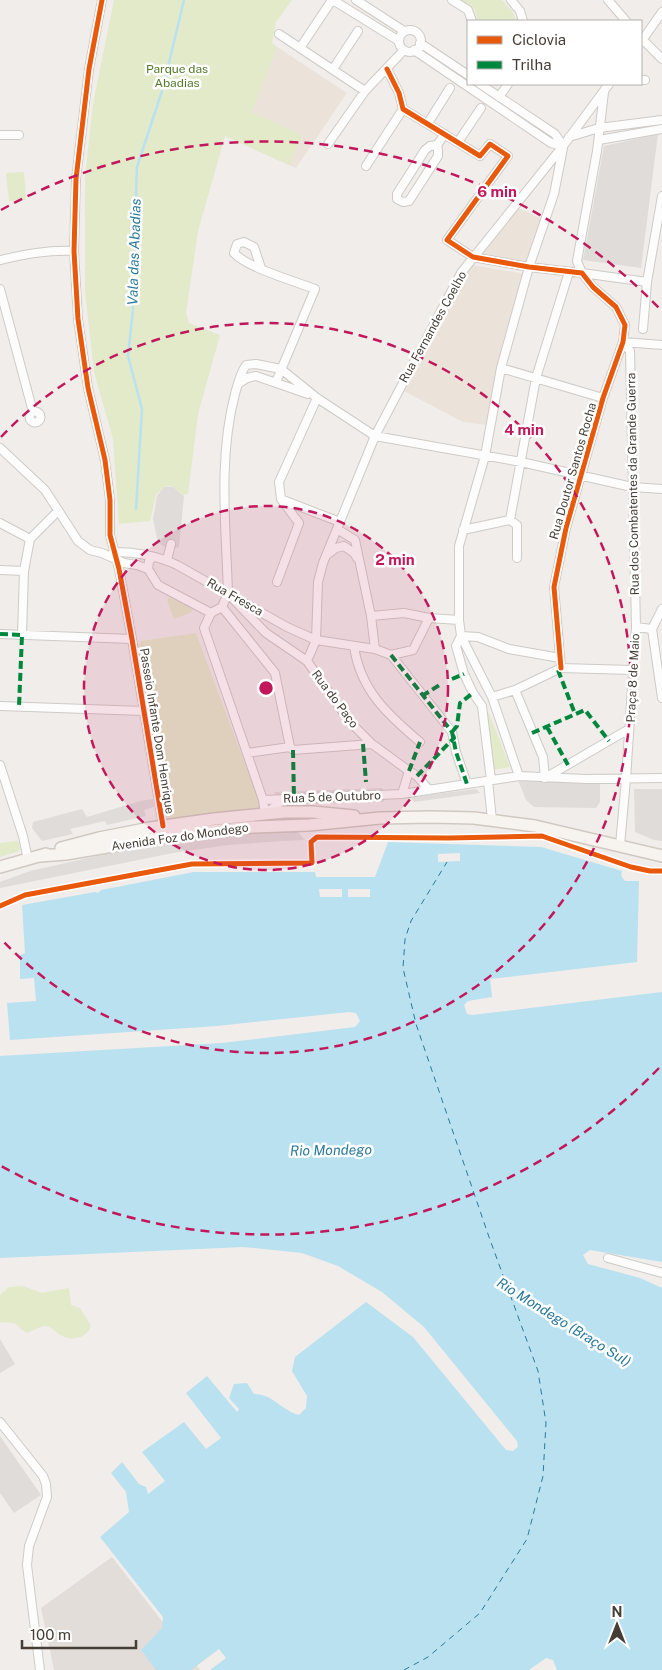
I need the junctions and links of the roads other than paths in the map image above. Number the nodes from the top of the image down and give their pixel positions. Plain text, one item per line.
1 (102, 0) edge
2 (333, 0) edge
3 (356, 0) edge
4 (452, 0) edge
5 (511, 0) edge
6 (608, 0) edge
7 (618, 0) edge
8 (615, 8) junction
9 (662, 12) edge
10 (472, 20) edge
11 (523, 20) edge
12 (625, 20) edge
13 (358, 32) dead end
14 (404, 32) junction
15 (279, 34) dead end
16 (642, 39) edge
17 (399, 41) junction
18 (642, 41) edge
19 (420, 43) junction
20 (300, 48) junction
21 (404, 50) junction
22 (414, 50) junction
23 (662, 59) edge
24 (387, 69) junction
25 (333, 70) junction
26 (467, 75) edge
27 (481, 85) edge
28 (507, 85) edge
29 (608, 85) edge
30 (450, 88) dead end
31 (364, 91) junction
32 (604, 91) junction
33 (499, 97) junction
34 (481, 108) dead end
35 (403, 109) junction
36 (662, 120) edge
37 (642, 122) junction
38 (428, 123) junction
39 (619, 126) junction
40 (599, 128) junction
41 (662, 129) edge
42 (643, 132) junction
43 (0, 134) edge
44 (445, 134) junction
45 (19, 135) dead end
46 (620, 136) junction
47 (569, 137) junction
48 (599, 140) junction
49 (458, 142) junction
50 (328, 144) dead end
51 (437, 146) junction
52 (563, 146) junction
53 (366, 166) dead end
54 (543, 170) junction
55 (557, 179) junction
56 (662, 196) edge
57 (74, 251) junction
58 (473, 257) junction
59 (0, 260) edge
60 (529, 267) junction
61 (261, 268) dead end
62 (569, 272) junction
63 (582, 273) junction
64 (647, 282) junction
65 (0, 289) edge
66 (643, 329) dead end
67 (623, 342) junction
68 (662, 345) edge
69 (501, 368) junction
70 (281, 369) junction
71 (536, 378) junction
72 (276, 382) junction
73 (238, 384) junction
74 (317, 398) junction
75 (604, 398) junction
76 (33, 412) dead end
77 (375, 436) junction
78 (0, 448) edge
79 (485, 456) junction
80 (521, 462) junction
81 (581, 475) junction
82 (632, 487) junction
83 (662, 489) edge
84 (281, 499) junction
85 (58, 511) junction
86 (510, 520) junction
87 (0, 523) edge
88 (339, 525) junction
89 (463, 530) junction
90 (30, 538) junction
91 (170, 544) dead end
92 (113, 552) junction
93 (326, 556) junction
94 (153, 557) junction
95 (517, 558) dead end
96 (116, 560) junction
97 (167, 560) junction
98 (359, 562) junction
99 (148, 569) junction
100 (0, 570) edge
101 (24, 571) junction
102 (277, 582) dead end
103 (228, 594) junction
104 (222, 607) junction
105 (662, 609) edge
106 (211, 614) junction
107 (371, 616) junction
108 (428, 618) junction
109 (459, 620) junction
110 (636, 627) junction
111 (652, 629) junction
112 (0, 634) edge
113 (22, 635) junction
114 (461, 636) junction
115 (132, 639) junction
116 (316, 640) junction
117 (354, 646) junction
118 (375, 649) junction
119 (391, 655) junction
120 (560, 658) junction
121 (307, 661) junction
122 (660, 664) edge
123 (561, 668) junction
124 (632, 670) junction
125 (515, 690) junction
126 (492, 698) junction
127 (662, 698) edge
128 (0, 706) edge
129 (144, 711) junction
130 (629, 729) junction
131 (420, 742) dead end
132 (372, 744) junction
133 (291, 749) junction
134 (247, 753) junction
135 (0, 765) edge
136 (410, 771) junction
137 (519, 776) junction
138 (545, 778) junction
139 (662, 778) edge
140 (626, 779) junction
141 (489, 781) junction
142 (467, 784) junction
143 (429, 790) junction
144 (402, 794) junction
145 (285, 799) junction
146 (263, 800) junction
147 (265, 814) junction
148 (380, 818) junction
149 (492, 820) junction
150 (163, 826) junction
151 (253, 827) junction
152 (169, 836) junction
153 (620, 845) junction
154 (40, 856) junction
155 (662, 856) edge
156 (28, 860) junction
157 (0, 867) edge
158 (608, 1258) dead end
159 (662, 1274) edge
160 (0, 1422) edge
161 (40, 1670) edge

1 - 57 street, Passeio Infante Dom Henrique
2 - 17 street
2 - 20 street
3 - 14 street
4 - 10 street
5 - 11 street
6 - 8 street
7 - 8 street
8 - 12 street
9 - 16 street
13 - 25 street
14 - 17 street
14 - 19 street
15 - 20 street
17 - 21 street
18 - 23 street
19 - 22 street
19 - 26 street
20 - 25 street
21 - 22 street
21 - 24 street
22 - 52 street
24 - 31 street
24 - 35 street
25 - 31 street
27 - 33 street
28 - 33 street
29 - 32 street, Rua Fernandes Coelho
30 - 38 street
31 - 50 street
32 - 40 street
32 - 47 street, Rua Fernandes Coelho
33 - 52 street
34 - 49 street
35 - 38 street
35 - 53 street
36 - 37 street
37 - 39 street
37 - 42 street
38 - 44 street
39 - 40 street
39 - 46 street
40 - 47 street
40 - 48 street
41 - 42 street
42 - 46 street
43 - 45 street
44 - 49 street
44 - 51 street
46 - 48 street
47 - 52 street, Rua Fernandes Coelho
48 - 63 street
49 - 58 street
51 - 51 street
52 - 54 street, Rua Fernandes Coelho
52 - 55 street
54 - 55 street
54 - 58 street, Rua Fernandes Coelho
55 - 60 street
56 - 64 street
57 - 59 street
57 - 92 street, Passeio Infante Dom Henrique
58 - 60 street
58 - 77 street, Rua Fernandes Coelho
60 - 62 street
60 - 69 street
61 - 70 street
62 - 63 street
62 - 71 street
63 - 64 street
63 - 67 street
64 - 66 street
65 - 76 street
67 - 68 street
67 - 75 street, Rua Doutor Santos Rocha
67 - 82 street, Rua dos Combatentes da Grande Guerra
69 - 71 street
69 - 79 street
70 - 72 street
70 - 73 street
70 - 74 street
71 - 75 street
71 - 80 street
72 - 73 street
72 - 74 street
73 - 103 street
74 - 77 street
74 - 84 street
75 - 81 street, Rua Doutor Santos Rocha
77 - 79 street
77 - 88 street, Rua Fernandes Coelho
78 - 85 street
79 - 80 street
79 - 89 street
80 - 81 street
80 - 86 street
81 - 82 street
81 - 120 street, Rua Doutor Santos Rocha
82 - 83 street
82 - 110 street, Rua dos Combatentes da Grande Guerra
84 - 88 street
84 - 102 street
85 - 90 street
85 - 96 street
86 - 89 street
86 - 95 street
87 - 90 street
88 - 93 street, Rua Fernandes Coelho
88 - 98 street
89 - 109 street
90 - 101 street
91 - 97 street
92 - 94 street, Rua Fresca
92 - 96 street, Passeio Infante Dom Henrique
93 - 98 street
93 - 116 street, Rua Fernandes Coelho
94 - 97 street, Rua Fresca
94 - 99 street
96 - 99 street
96 - 115 street, Passeio Infante Dom Henrique
97 - 103 street, Rua Fresca
98 - 107 street
99 - 106 street
100 - 101 street
101 - 113 street
103 - 104 street
103 - 116 street, Rua Fresca
103 - 121 street
104 - 106 street
104 - 133 street
105 - 111 street
106 - 134 street
107 - 108 street
107 - 118 street
108 - 109 street
108 - 119 street
109 - 114 street
110 - 111 street, Praça 8 de Maio
110 - 124 street, Praça 8 de Maio
111 - 122 street, Praça 8 de Maio
112 - 113 street
113 - 115 street
114 - 120 street
114 - 126 street
114 - 141 street
115 - 129 street, Passeio Infante Dom Henrique
116 - 117 street, Rua Fresca
116 - 121 street, Rua do Paço
117 - 118 street, Rua Fresca
117 - 131 street
118 - 119 street, Rua Fresca
119 - 142 street
120 - 123 street, Rua Doutor Santos Rocha
121 - 132 street, Rua do Paço
122 - 127 street, Praça 8 de Maio
123 - 124 street
123 - 125 street
124 - 130 street, Praça 8 de Maio
125 - 126 street
125 - 138 street
126 - 137 street
128 - 129 street
129 - 150 street, Passeio Infante Dom Henrique
130 - 138 street
130 - 140 street, Praça 8 de Maio
132 - 133 street
132 - 136 street, Rua do Paço
133 - 134 street
134 - 146 street
135 - 156 street
136 - 143 street, Rua do Paço
136 - 144 street
137 - 138 street, Rua 5 de Outubro
137 - 141 street, Rua 5 de Outubro
138 - 140 street, Rua 5 de Outubro
139 - 140 street
140 - 153 street, Praça 8 de Maio
141 - 142 street, Rua 5 de Outubro
141 - 149 street
142 - 143 street, Rua 5 de Outubro
143 - 144 street, Rua 5 de Outubro
144 - 145 street, Rua 5 de Outubro
145 - 146 street, Rua 5 de Outubro
145 - 147 street
146 - 147 street
147 - 148 main road, Avenida Foz do Mondego
147 - 150 main road, Avenida Foz do Mondego
147 - 151 main road
148 - 149 main road, Avenida Foz do Mondego
148 - 151 main road, Avenida Foz do Mondego
149 - 153 main road, Avenida Foz do Mondego
150 - 152 main road
150 - 154 main road, Avenida Foz do Mondego
151 - 152 main road, Avenida Foz do Mondego
152 - 154 main road, Avenida Foz do Mondego
153 - 155 main road, Avenida Foz do Mondego
154 - 156 main road, Avenida Foz do Mondego
156 - 157 main road, Avenida Foz do Mondego
158 - 159 street
160 - 161 street

